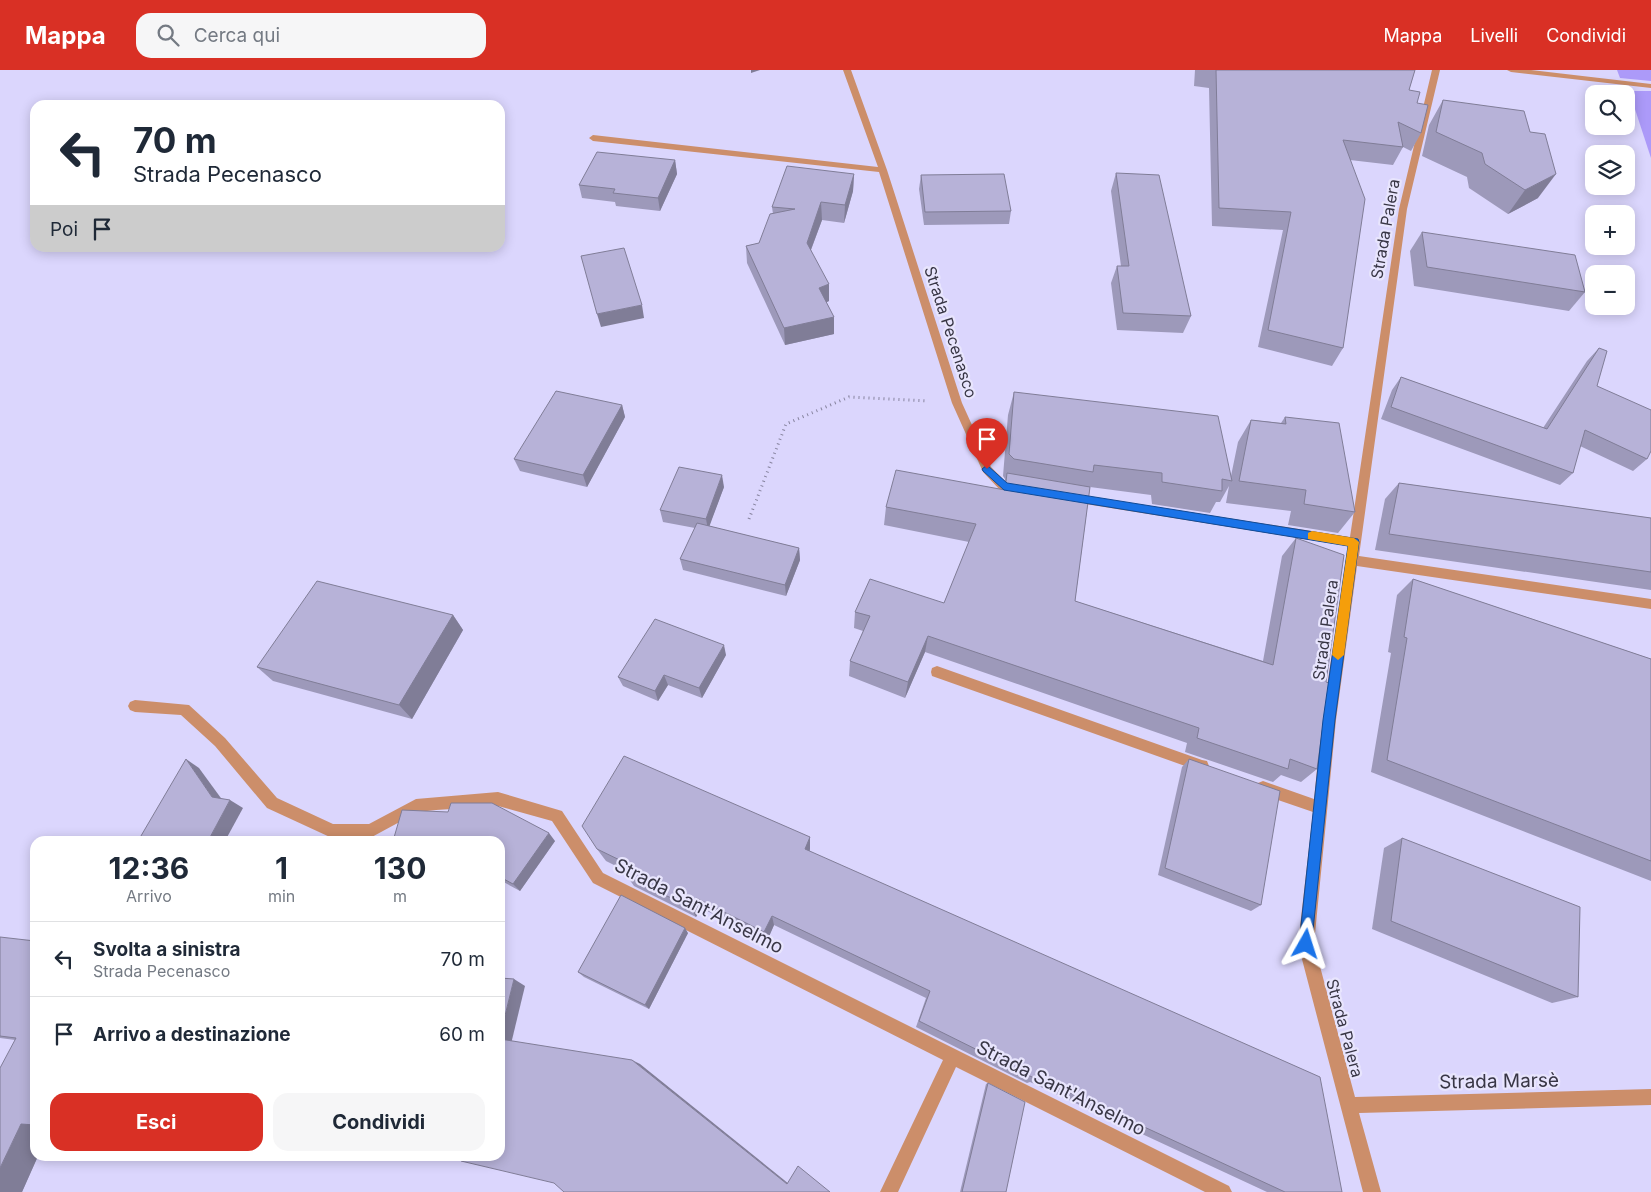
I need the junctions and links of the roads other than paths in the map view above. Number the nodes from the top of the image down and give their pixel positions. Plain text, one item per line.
1 (847, 70) edge
2 (1436, 70) edge
3 (1511, 70) edge
4 (1651, 86) edge
5 (593, 138) dead end
6 (883, 170) junction
7 (1032, 491) edge
8 (1060, 496) edge
9 (1354, 542) junction
10 (1352, 560) junction
11 (1651, 604) edge
12 (937, 672) dead end
13 (135, 706) dead end
14 (1217, 772) edge
15 (1254, 785) edge
16 (1320, 808) junction
17 (953, 1056) junction
18 (1651, 1097) edge
19 (1349, 1105) junction
20 (890, 1192) edge
21 (1223, 1192) edge
22 (1372, 1192) edge

1 - 6 street, Strada Pecenasco
2 - 9 street, Strada Palera
3 - 4 street
5 - 6 street
6 - 7 street, Strada Pecenasco
8 - 9 street
9 - 10 street, Strada Palera
10 - 11 street
10 - 16 street, Strada Palera
12 - 14 street
13 - 17 street, Strada Sant'Anselmo
15 - 16 street
16 - 19 street, Strada Palera
17 - 20 street
17 - 21 street, Strada Sant'Anselmo
18 - 19 street, Strada Marsè
19 - 22 street, Strada Palera

